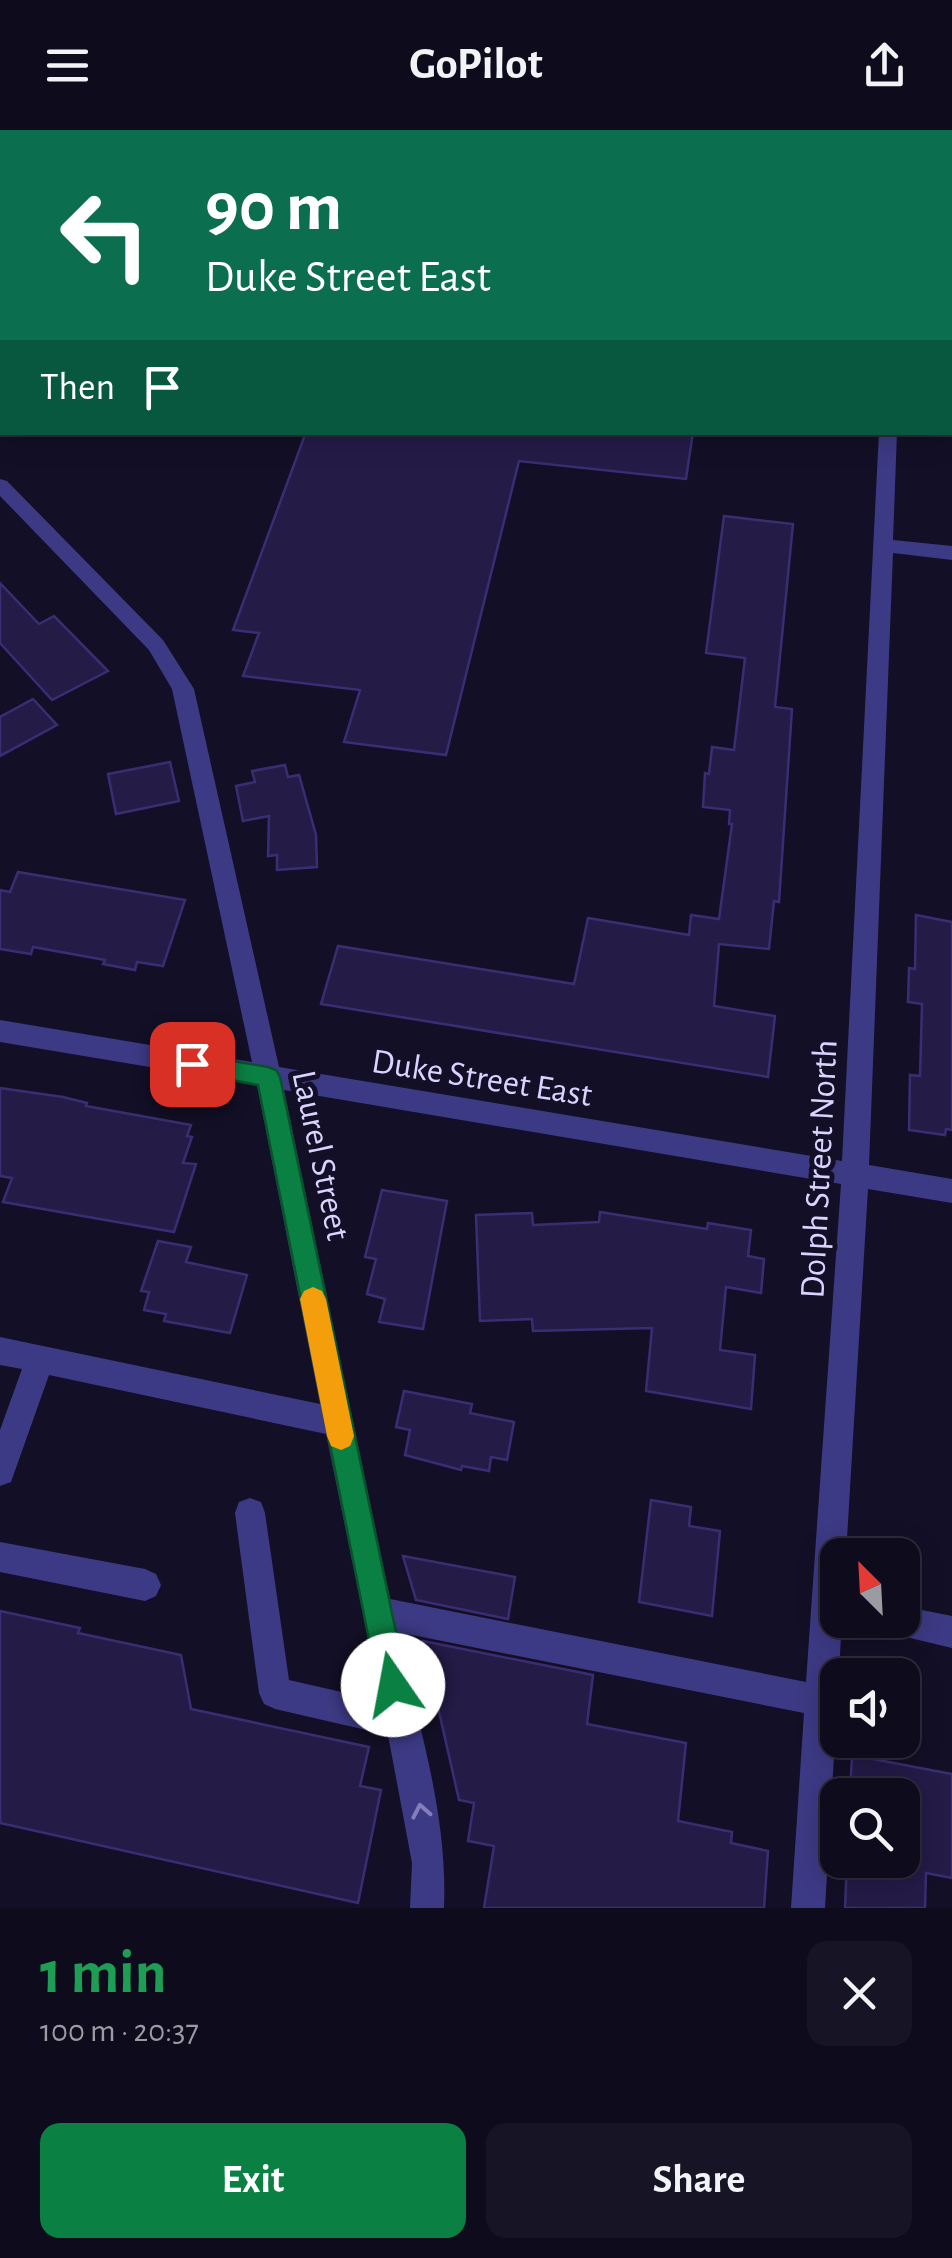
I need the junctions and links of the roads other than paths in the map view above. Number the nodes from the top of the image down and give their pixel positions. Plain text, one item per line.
1 (888, 435) edge
2 (0, 485) edge
3 (880, 545) junction
4 (952, 553) edge
5 (0, 1031) edge
6 (268, 1077) junction
7 (855, 1175) junction
8 (952, 1191) edge
9 (0, 1350) edge
10 (40, 1358) junction
11 (338, 1422) junction
12 (0, 1472) edge
13 (250, 1513) dead end
14 (836, 1538) edge
15 (0, 1557) edge
16 (145, 1585) dead end
17 (377, 1612) junction
18 (920, 1626) edge
19 (952, 1632) edge
20 (820, 1701) edge
21 (401, 1722) junction
22 (820, 1731) edge
23 (427, 1908) edge
24 (808, 1908) edge

1 - 3 street, Dolph Street North
2 - 6 street, Laurel Street
3 - 4 street
3 - 7 street, Dolph Street North
5 - 6 street, Duke Street East
6 - 7 street, Duke Street East
6 - 11 street, Laurel Street
7 - 8 street, Duke Street East
7 - 14 street, Dolph Street North
9 - 10 street
10 - 11 street
10 - 12 street
11 - 17 street, Laurel Street
13 - 21 street
15 - 16 street
17 - 20 street
17 - 21 street, Laurel Street
18 - 19 street
23 -> 21 street, Laurel Street
22 - 24 street, Dolph Street North

